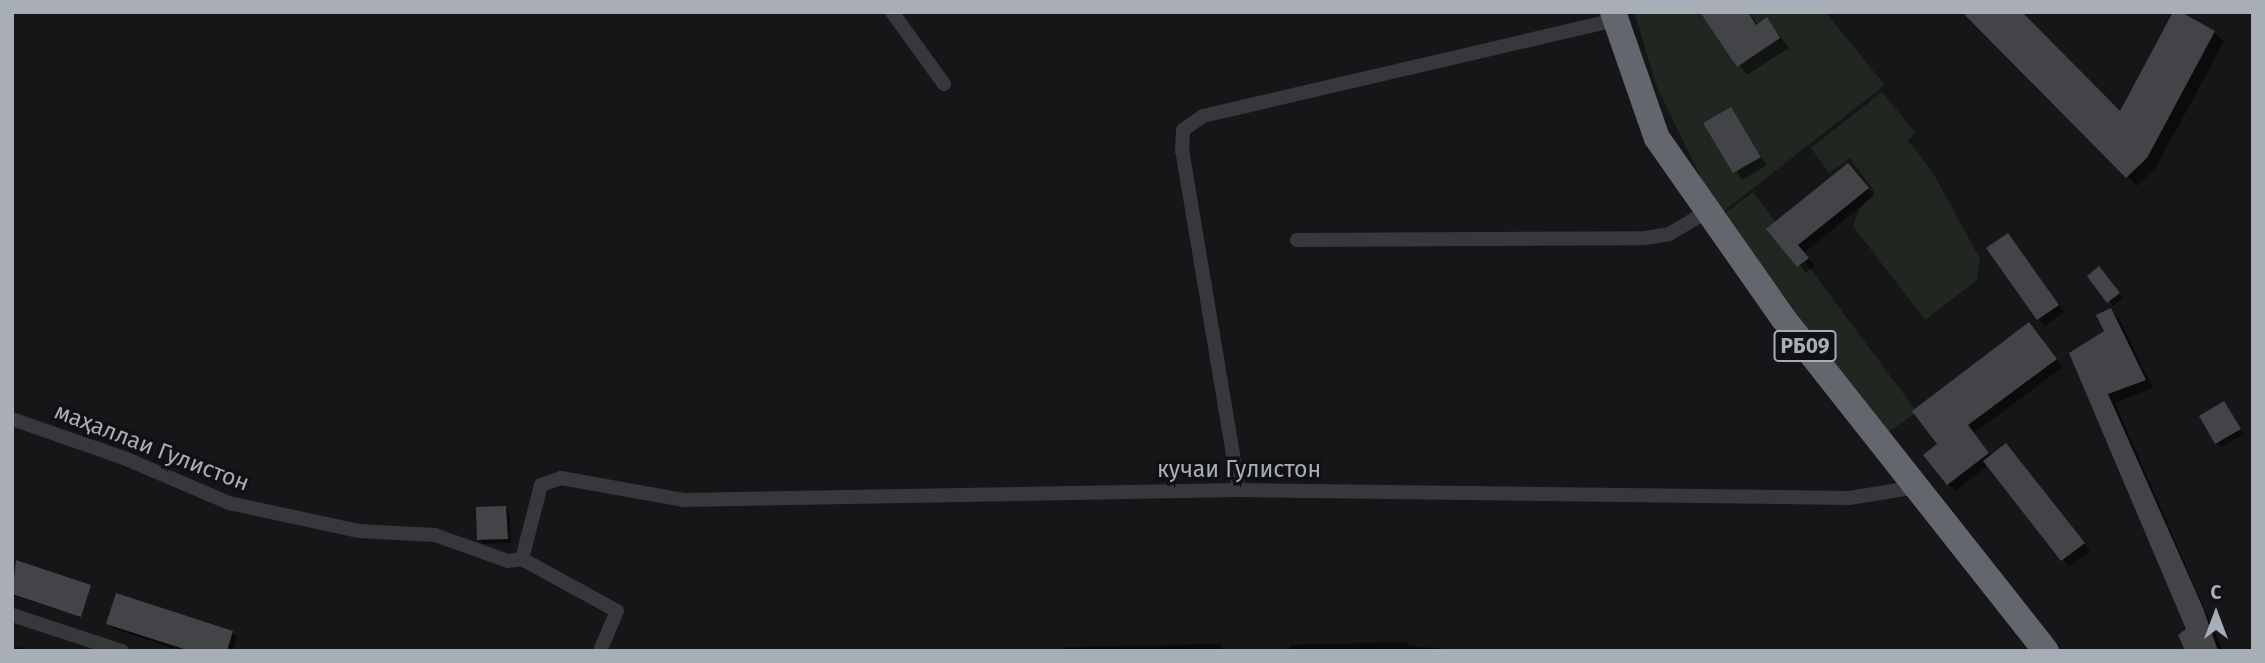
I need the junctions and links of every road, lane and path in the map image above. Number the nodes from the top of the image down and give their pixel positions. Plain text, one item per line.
1 (892, 12) edge
2 (1614, 16) edge
3 (944, 84) dead end
4 (1708, 211) junction
5 (1297, 240) dead end
6 (12, 419) edge
7 (1917, 487) junction
8 (1239, 490) junction
9 (522, 559) junction
10 (12, 615) edge
11 (122, 651) edge
12 (600, 651) edge
13 (2046, 651) edge

1 - 3 street
2 - 4 highway, РБ09
2 - 8 street
4 - 5 street
4 - 7 highway, РБ09
6 - 9 street, маҳаллаи Гулистон
7 - 8 street, кучаи Гулистон
7 - 13 highway, РБ09
8 - 9 street, кучаи Гулистон
9 - 12 street, маҳаллаи Гулистон
10 - 11 street

